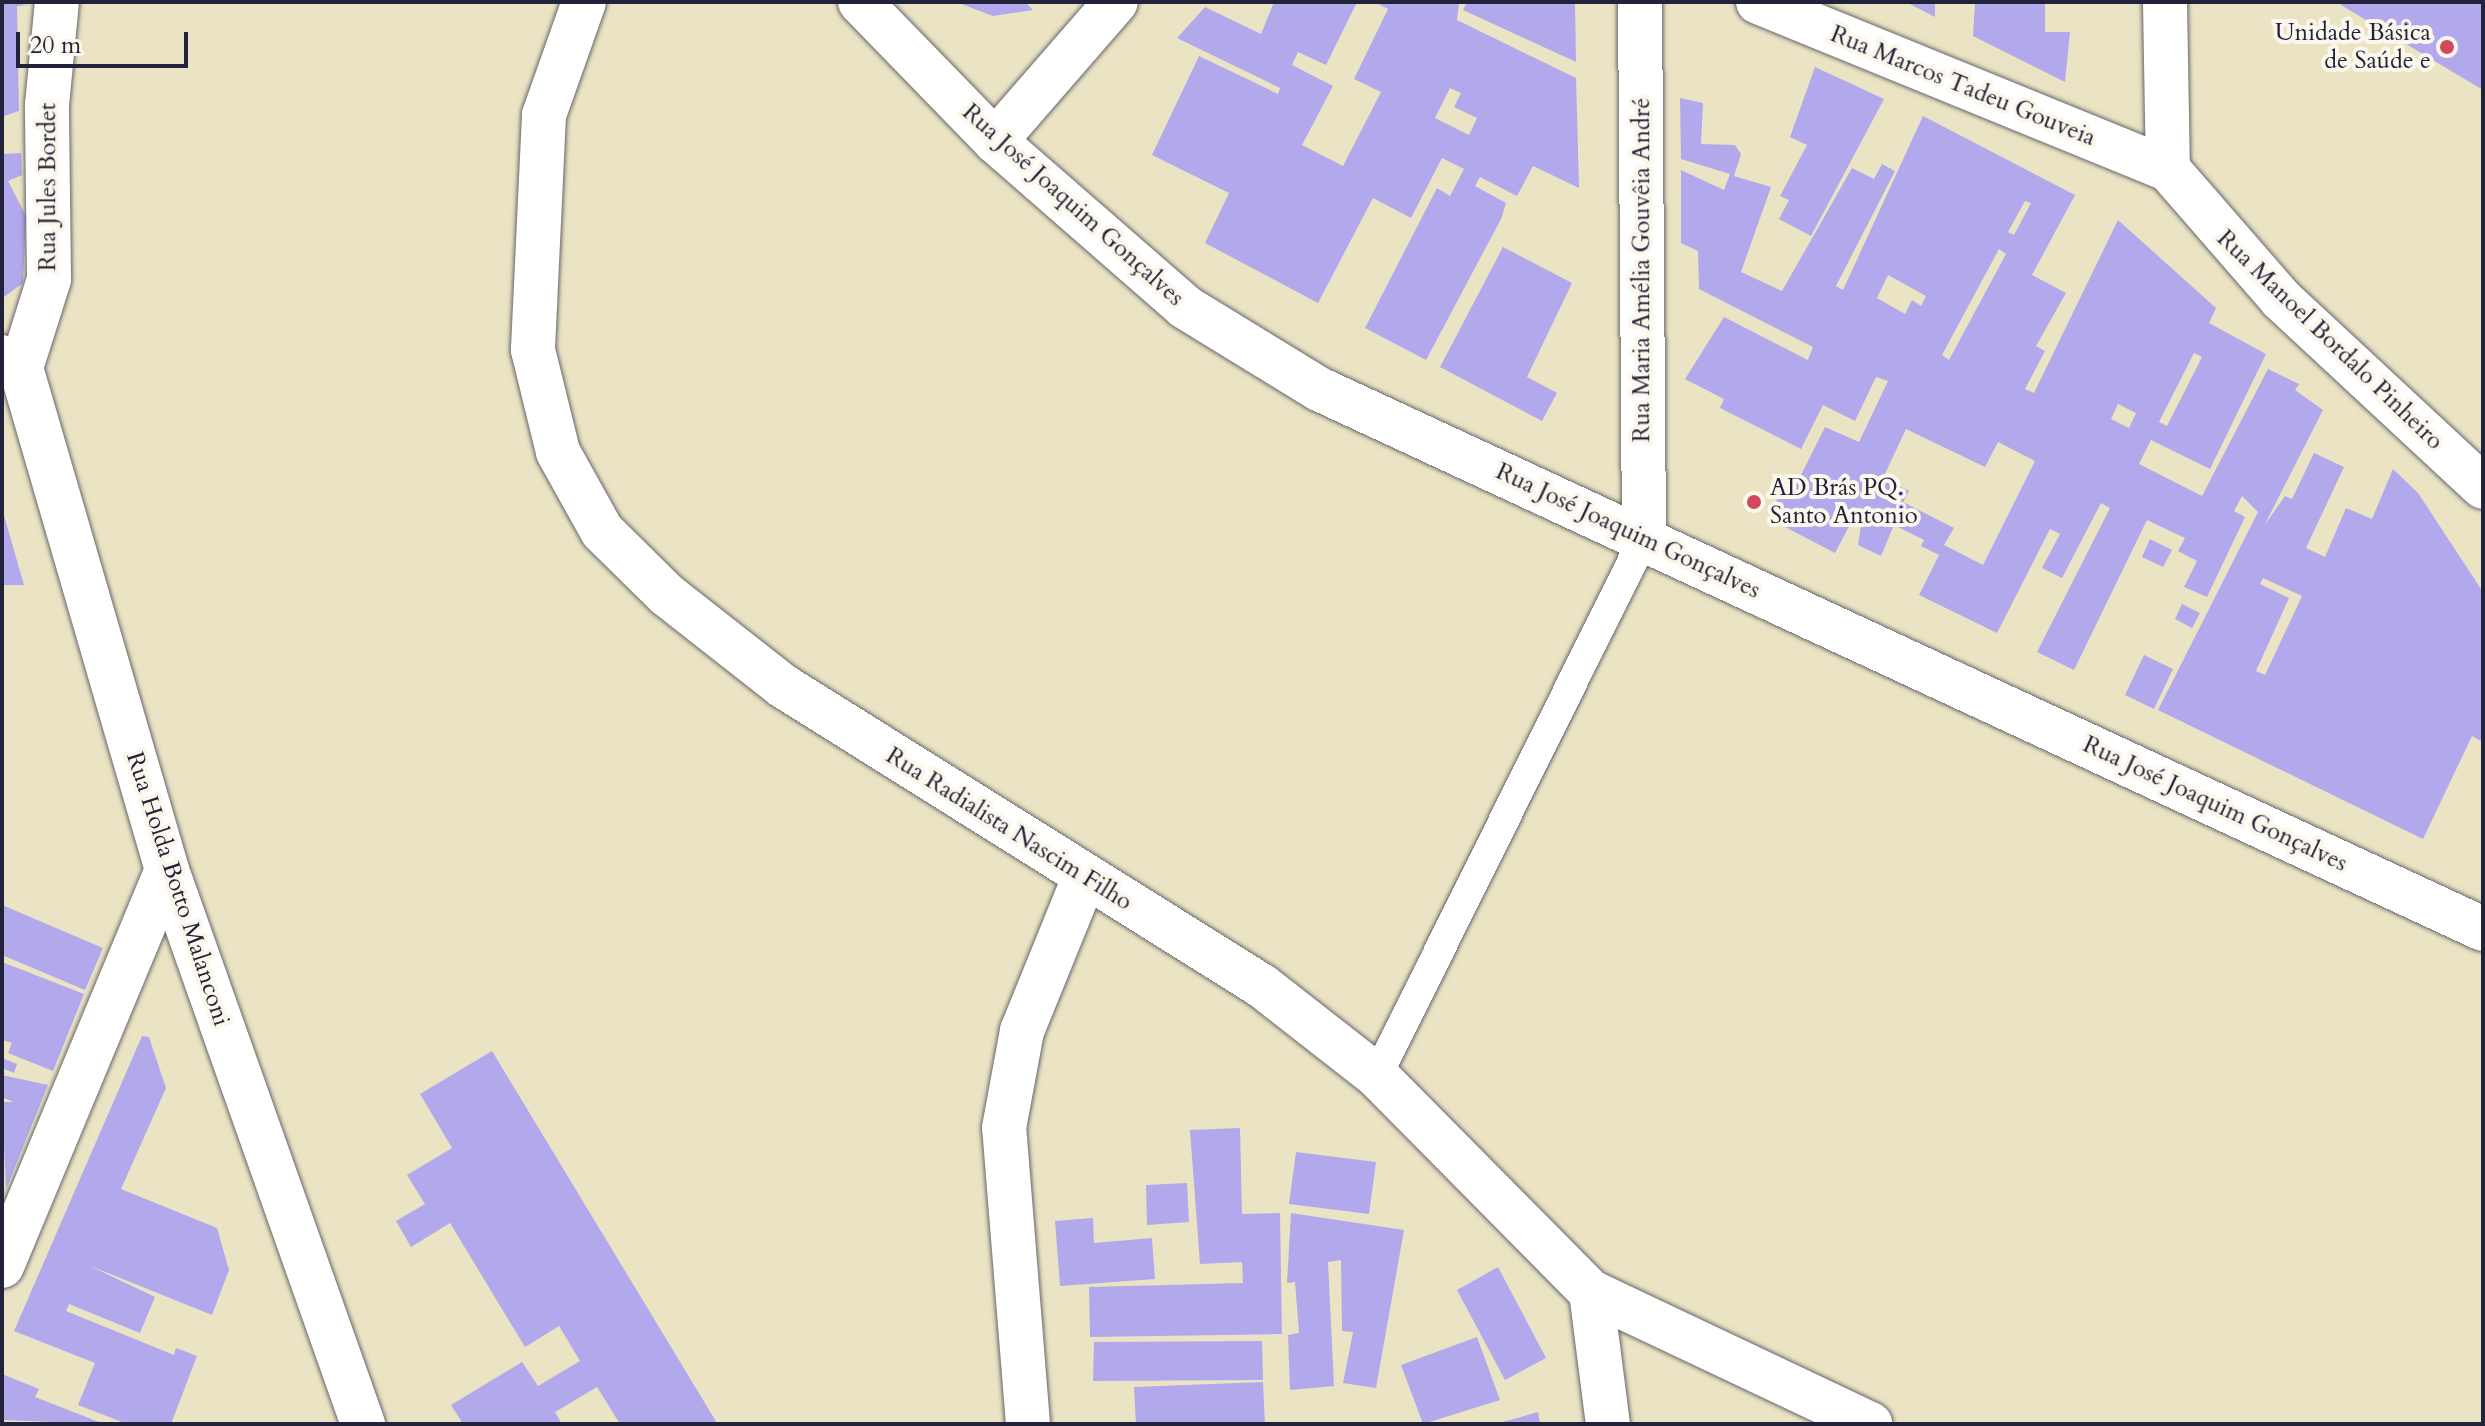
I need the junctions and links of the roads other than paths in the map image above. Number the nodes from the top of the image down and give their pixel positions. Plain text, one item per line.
1 (57, 2) edge
2 (584, 2) edge
3 (860, 2) edge
4 (1116, 2) edge
5 (1640, 2) edge
6 (1758, 2) edge
7 (2165, 2) edge
8 (995, 141) junction
9 (2168, 169) junction
10 (11, 362) edge
11 (2483, 487) edge
12 (1644, 538) junction
13 (167, 870) junction
14 (1085, 876) junction
15 (2483, 929) edge
16 (1377, 1076) junction
17 (2, 1266) edge
18 (1591, 1292) junction
19 (363, 1424) edge
20 (1028, 1424) edge
21 (1608, 1424) edge
22 (1870, 1424) edge

1 - 10 street, Rua Jules Bordet
2 - 14 street, Rua Radialista Nascim Filho
3 - 8 street, Rua José Joaquim Gonçalves
4 - 8 street
5 - 12 street, Rua Maria Amélia Gouvêia André
6 - 9 street, Rua Marcos Tadeu Gouveia
7 - 9 street
8 - 12 street, Rua José Joaquim Gonçalves
9 - 11 street, Rua Manoel Bordalo Pinheiro
10 - 13 street, Rua Holda Botto Malanconi
12 - 15 street, Rua José Joaquim Gonçalves
12 - 16 lane
13 - 17 street
13 - 19 street, Rua Holda Botto Malanconi
14 - 16 street, Rua Radialista Nascim Filho
14 - 20 street
16 - 18 street, Rua Radialista Nascim Filho
18 - 21 street
18 - 22 street, Rua Radialista Nascim Filho

